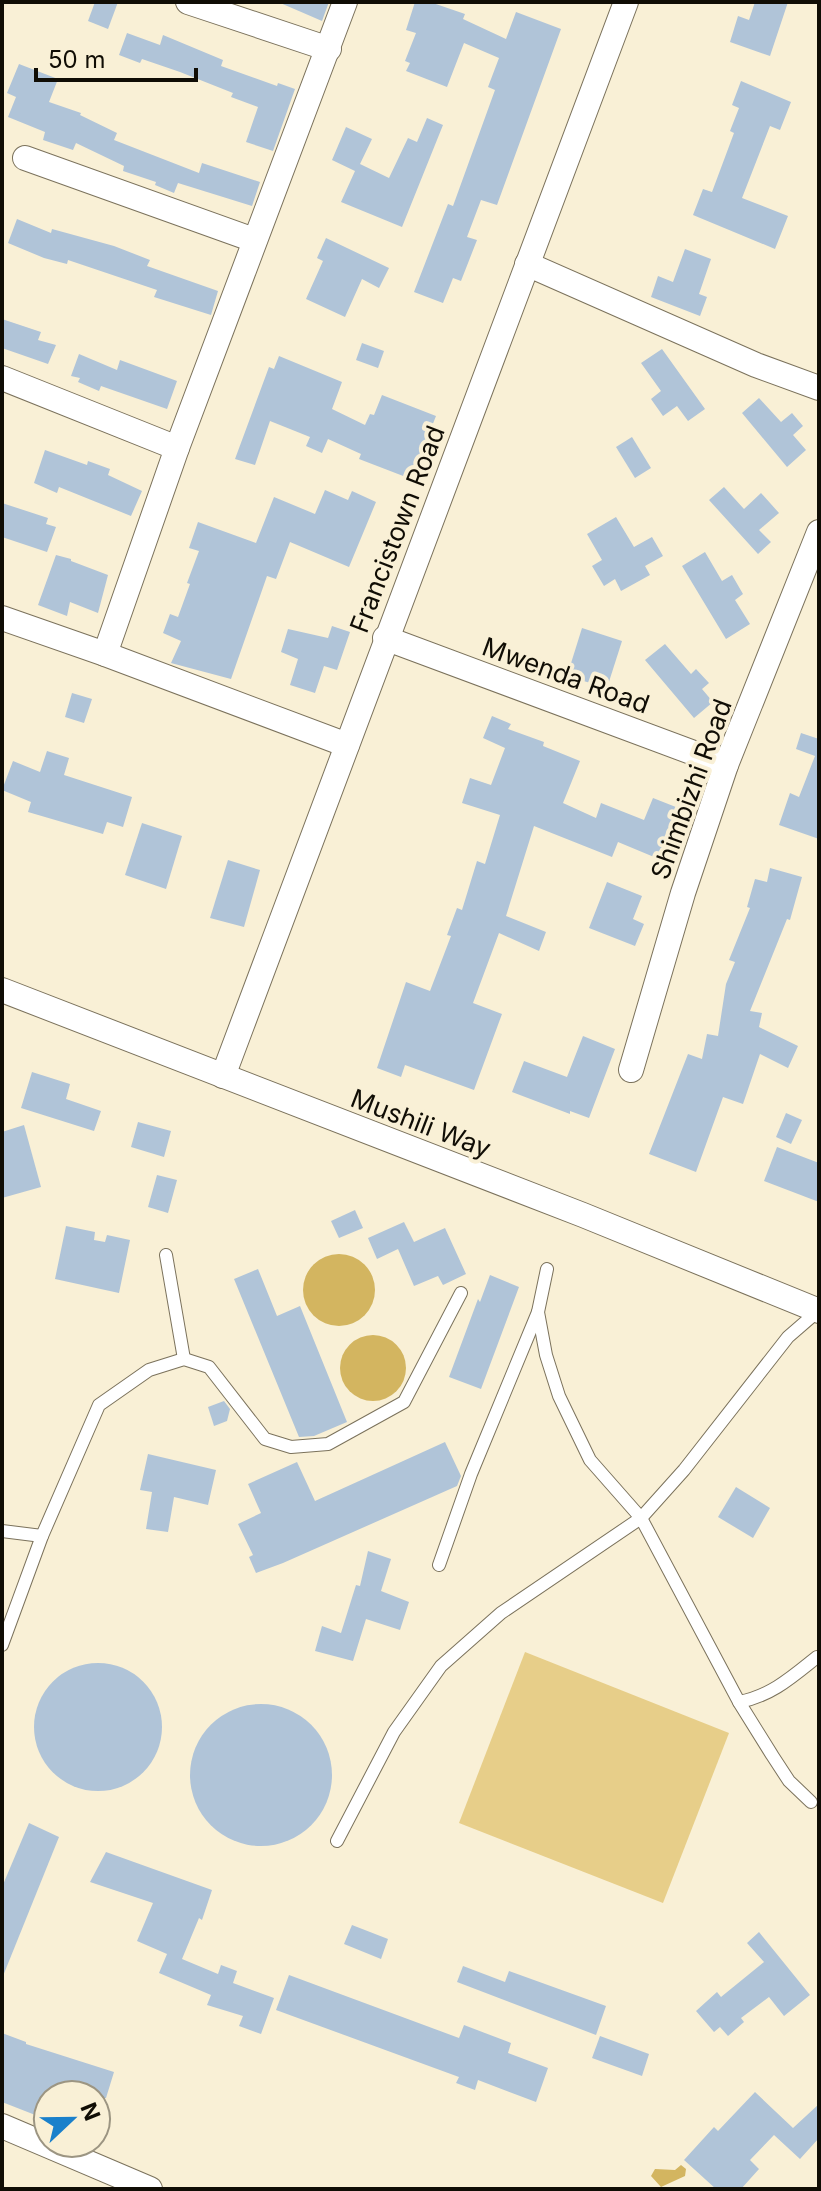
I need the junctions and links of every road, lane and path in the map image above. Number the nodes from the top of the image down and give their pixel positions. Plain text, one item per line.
1 (188, 2) edge
2 (345, 2) edge
3 (626, 2) edge
4 (329, 49) junction
5 (25, 158) dead end
6 (254, 240) junction
7 (527, 264) junction
8 (2, 378) edge
9 (819, 388) edge
10 (177, 448) junction
11 (819, 532) edge
12 (2, 618) edge
13 (385, 638) junction
14 (105, 654) junction
15 (347, 745) junction
16 (726, 765) junction
17 (2, 990) edge
18 (631, 1070) dead end
19 (223, 1076) junction
20 (166, 1255) dead end
21 (547, 1269) dead end
22 (461, 1293) dead end
23 (819, 1310) edge
24 (538, 1312) junction
25 (184, 1359) junction
26 (641, 1518) junction
27 (2, 1531) edge
28 (42, 1536) junction
29 (439, 1565) dead end
30 (2, 1645) edge
31 (817, 1657) dead end
32 (739, 1702) junction
33 (811, 1802) dead end
34 (337, 1841) dead end
35 (2, 2126) edge
36 (150, 2189) edge

1 - 4 street
2 - 4 street
3 - 7 street, Francistown Road
4 - 6 street
5 - 6 street
6 - 10 street
7 - 9 street
7 - 13 street, Francistown Road
8 - 10 street
10 - 14 street
11 - 16 street, Shimbizhi Road
12 - 14 street
13 - 15 street, Francistown Road
13 - 16 street, Mwenda Road
14 - 15 street
15 - 19 street, Francistown Road
16 - 18 street, Shimbizhi Road
17 - 19 street, Mushili Way
19 - 23 street, Mushili Way
20 - 25 lane
21 - 24 lane
22 - 25 lane
23 - 26 lane
24 - 26 lane
24 - 29 lane
25 - 28 lane
26 - 32 lane
26 - 34 lane
27 - 28 lane
28 - 30 lane
31 - 32 lane
32 - 33 lane
35 - 36 street

